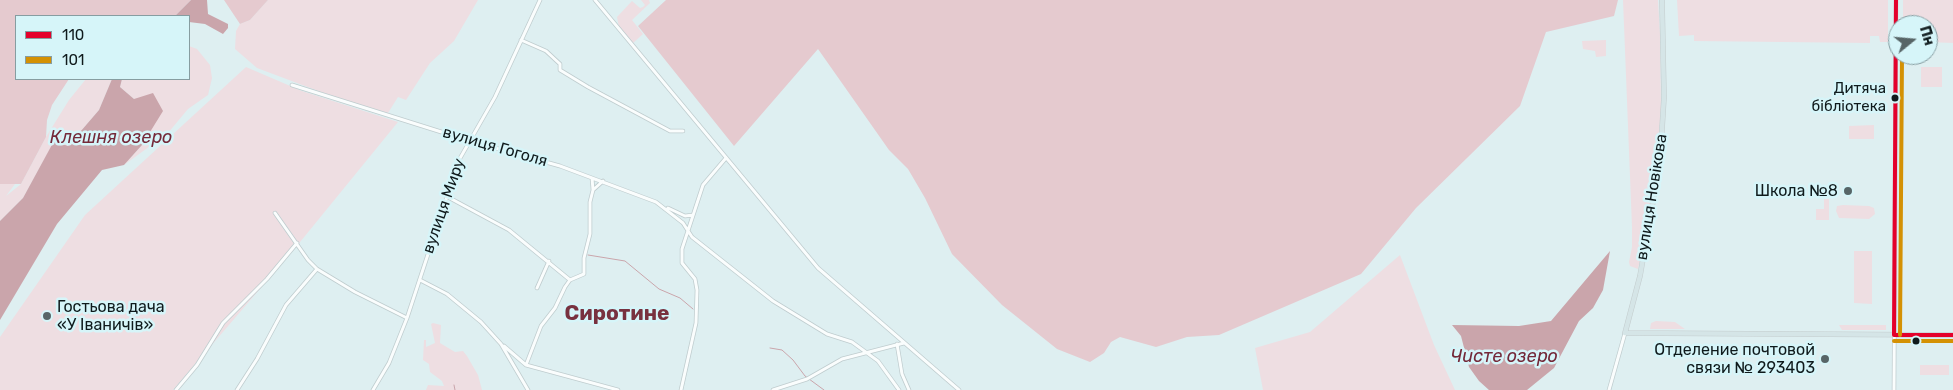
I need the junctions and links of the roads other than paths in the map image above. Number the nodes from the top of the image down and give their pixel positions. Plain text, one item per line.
1 (540, 0) edge
2 (595, 0) edge
3 (1662, 0) edge
4 (1896, 0) edge
5 (521, 40) junction
6 (292, 85) dead end
7 (683, 131) dead end
8 (470, 141) junction
9 (726, 158) junction
10 (592, 177) junction
11 (603, 181) junction
12 (593, 190) junction
13 (446, 196) junction
14 (665, 207) junction
15 (275, 212) dead end
16 (693, 215) junction
17 (688, 229) junction
18 (297, 242) junction
19 (549, 261) junction
20 (317, 269) junction
21 (420, 280) junction
22 (570, 280) junction
23 (538, 288) dead end
24 (407, 318) junction
25 (1625, 333) junction
26 (1894, 335) junction
27 (1953, 335) edge
28 (904, 343) junction
29 (501, 344) junction
30 (897, 344) junction
31 (867, 353) junction
32 (526, 365) junction
33 (176, 390) edge
34 (237, 390) edge
35 (373, 390) edge
36 (528, 390) edge
37 (618, 390) edge
38 (681, 390) edge
39 (773, 390) edge
40 (899, 390) edge
41 (909, 390) edge
42 (959, 390) edge
43 (1609, 390) edge
44 (1894, 390) edge

1 - 5 street, вулиця Миру
2 - 9 street
3 - 25 main road, вулиця Новікова
4 - 26 street
5 - 7 street
5 - 8 street, вулиця Миру
6 - 8 street, вулиця Гоголя
8 - 10 street, вулиця Гоголя
8 - 13 street, вулиця Миру
9 - 16 street
9 - 28 street
10 - 11 street, вулиця Гоголя
10 - 12 street
11 - 12 street
11 - 14 street, вулиця Гоголя
12 - 22 street
13 - 19 street
13 - 21 street, вулиця Миру
14 - 16 street
14 - 17 street, вулиця Гоголя
15 - 18 street
16 - 17 street
17 - 31 street, вулиця Гоголя
17 - 38 street
18 - 20 street
18 - 33 street
19 - 22 street
19 - 23 street
20 - 24 street
20 - 34 street
21 - 24 street, вулиця Миру
21 - 29 street
22 - 32 street
24 - 35 street, вулиця Миру
25 - 26 main road
25 - 43 street, вулиця Новікова
26 - 27 main road
26 - 44 street
28 - 30 street
28 - 42 street
29 - 32 street
29 - 36 street
30 - 31 street
30 - 41 street
31 - 39 street
31 - 40 street, вулиця Гоголя
32 - 37 street

